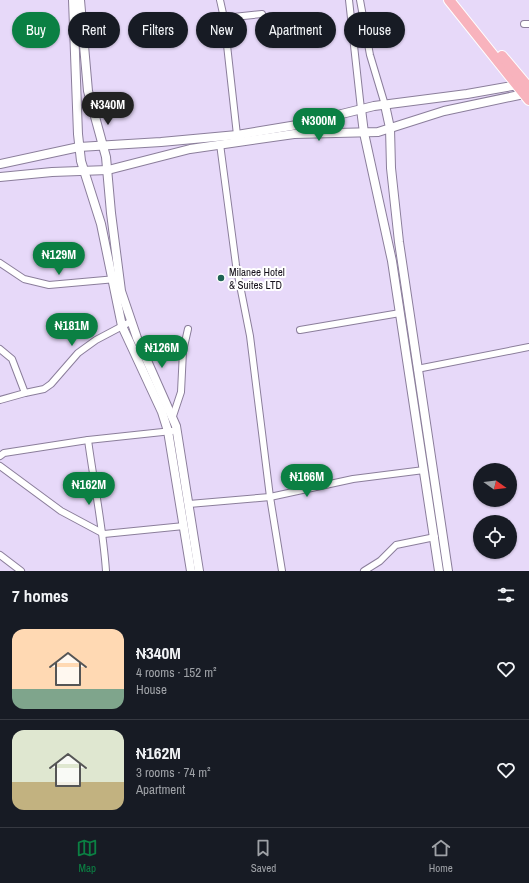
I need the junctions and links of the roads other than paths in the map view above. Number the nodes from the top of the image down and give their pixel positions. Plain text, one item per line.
1 (73, 0) edge
2 (80, 0) edge
3 (220, 0) edge
4 (349, 0) edge
5 (360, 0) edge
6 (449, 0) edge
7 (457, 0) edge
8 (223, 12) edge
9 (227, 48) edge
10 (525, 92) edge
11 (385, 105) junction
12 (362, 109) junction
13 (390, 128) junction
14 (364, 133) junction
15 (237, 135) junction
16 (103, 144) junction
17 (220, 144) junction
18 (79, 147) junction
19 (0, 164) edge
20 (108, 170) junction
21 (85, 171) junction
22 (0, 177) edge
23 (0, 263) edge
24 (115, 279) junction
25 (400, 313) junction
26 (130, 322) junction
27 (122, 326) junction
28 (188, 329) dead end
29 (300, 330) dead end
30 (529, 347) edge
31 (0, 349) edge
32 (417, 369) junction
33 (26, 393) junction
34 (0, 400) edge
35 (173, 416) junction
36 (168, 431) junction
37 (177, 431) junction
38 (88, 440) junction
39 (0, 456) edge
40 (0, 466) edge
41 (424, 470) junction
42 (270, 497) junction
43 (189, 504) junction
44 (184, 526) junction
45 (104, 534) junction
46 (435, 537) junction
47 (0, 555) edge
48 (22, 571) edge
49 (106, 571) edge
50 (192, 571) edge
51 (199, 571) edge
52 (282, 571) edge
53 (364, 571) edge
54 (439, 571) edge
55 (448, 571) edge

1 - 18 street
2 - 16 street
3 - 8 street
4 - 12 street
5 - 11 street
6 - 10 main road
7 - 10 main road
9 - 15 street
10 - 11 street
10 - 13 street
11 - 12 street
11 - 13 street
12 - 14 street
12 - 15 street
13 - 14 street
13 - 32 street
14 - 17 street
14 - 25 street
15 - 16 street
16 - 18 street
16 - 20 street
17 - 20 street
17 - 42 street
18 - 19 street
18 - 21 street
20 - 21 street
20 - 24 street
21 - 22 street
21 - 24 street
23 - 24 street
24 - 26 street
24 - 27 street
25 - 29 street
25 - 41 street
26 - 27 street
26 - 35 street
27 - 33 street
27 - 36 street
28 - 35 street
30 - 32 street
31 - 33 street
32 - 55 street
33 - 34 street
35 - 37 street
36 - 37 street
36 - 38 street
36 - 44 street
37 - 43 street
38 - 39 street
38 - 45 street
40 - 45 street
41 - 42 street
41 - 46 street
42 - 43 street
42 - 52 street
43 - 51 street
44 - 45 street
44 - 50 street
45 - 49 street
46 - 53 street
46 - 54 street
47 - 48 street

